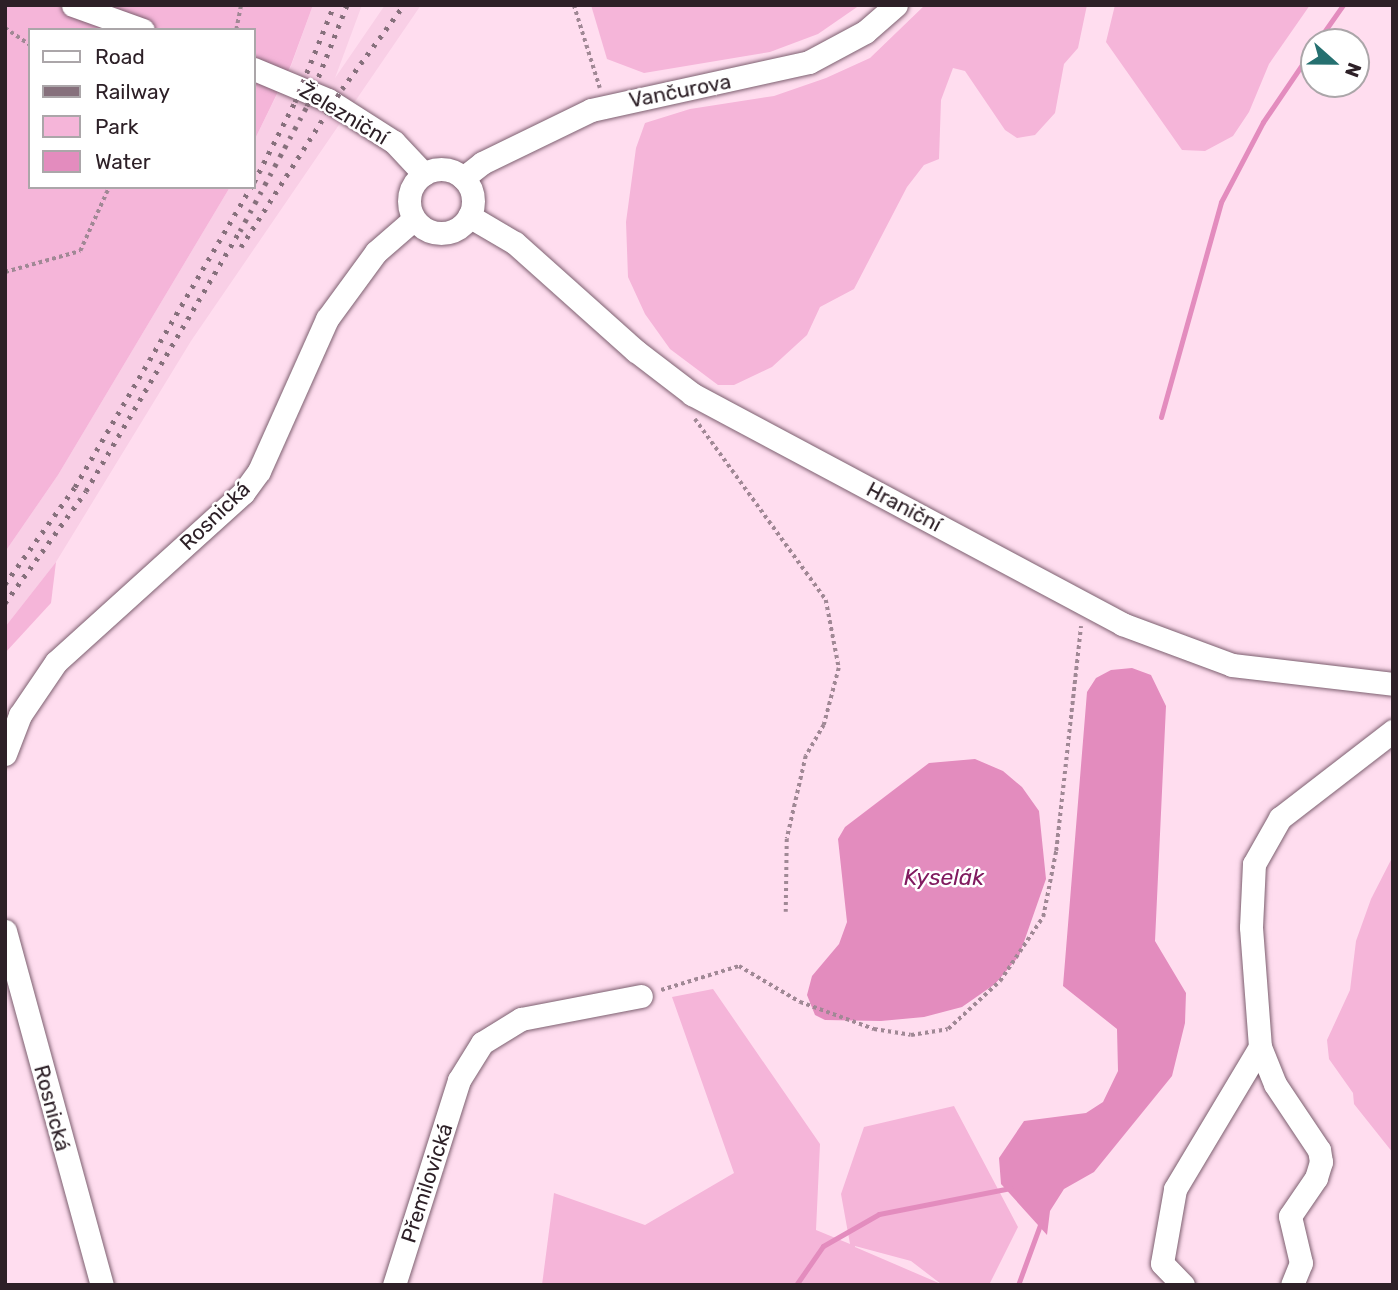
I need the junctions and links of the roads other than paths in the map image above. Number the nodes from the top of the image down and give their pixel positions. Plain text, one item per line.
1 (73, 5) edge
2 (896, 5) edge
3 (137, 28) edge
4 (256, 70) edge
5 (424, 174) junction
6 (463, 178) junction
7 (470, 216) junction
8 (414, 219) junction
9 (1393, 684) edge
10 (1393, 731) edge
11 (5, 754) edge
12 (5, 931) edge
13 (642, 996) road end
14 (1260, 1047) junction
15 (102, 1285) edge
16 (394, 1285) edge
17 (1183, 1285) edge
18 (1292, 1285) edge

1 - 3 street
2 - 6 street, Vančurova
4 - 5 street, Železniční
5 - 6 street
5 - 8 street
6 - 7 street
7 - 8 street
7 - 9 street, Hraniční
8 - 11 street, Rosnická
10 - 14 street
12 - 15 street, Rosnická
13 - 16 street, Přemilovická
14 - 17 street
14 - 18 street

